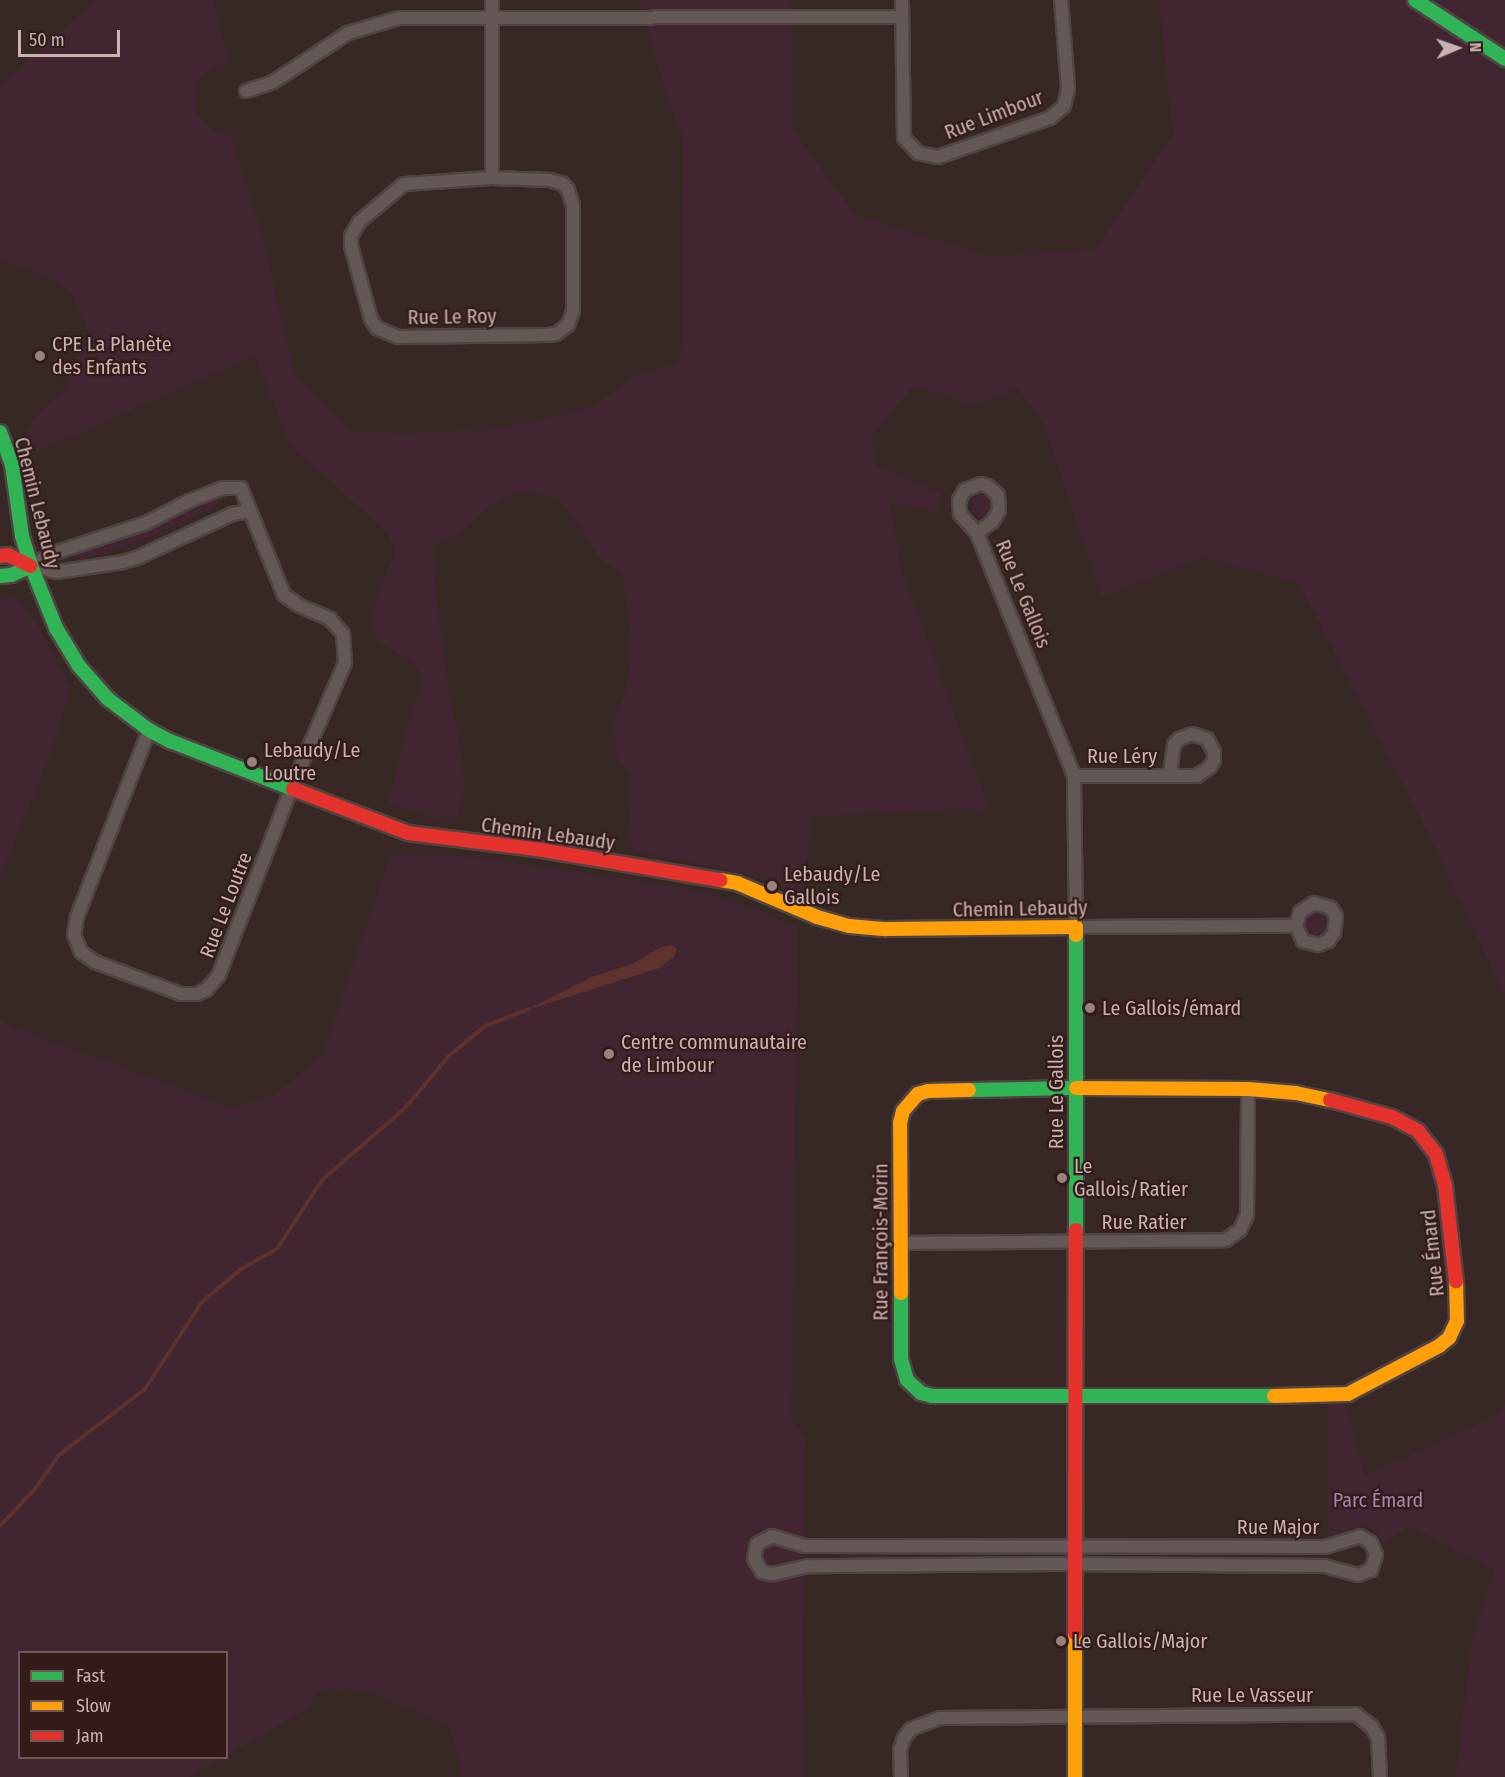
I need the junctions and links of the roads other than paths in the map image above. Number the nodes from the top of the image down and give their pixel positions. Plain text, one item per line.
1 (492, 0) edge
2 (902, 0) edge
3 (1061, 0) edge
4 (1415, 0) edge
5 (1436, 6) edge
6 (492, 16) junction
7 (902, 17) junction
8 (1505, 59) edge
9 (246, 91) dead end
10 (492, 178) junction
11 (0, 432) edge
12 (250, 511) junction
13 (977, 533) dead end
14 (0, 556) edge
15 (31, 566) junction
16 (0, 576) edge
17 (149, 730) junction
18 (1170, 775) dead end
19 (1074, 776) junction
20 (291, 789) junction
21 (1296, 926) dead end
22 (1076, 927) junction
23 (1076, 1088) junction
24 (1248, 1089) junction
25 (1074, 1240) junction
26 (901, 1243) junction
27 (1075, 1395) junction
28 (1074, 1546) junction
29 (1074, 1565) junction
30 (1075, 1715) junction
31 (901, 1777) edge
32 (1075, 1777) edge
33 (1380, 1777) edge

1 - 6 street
2 - 7 street, Rue Limbour
3 - 7 street, Rue Limbour
4 - 5 street
5 - 8 street
6 - 7 street
6 - 9 street
6 - 10 street
10 - 10 street, Rue Le Roy
11 - 15 street, Chemin Lebaudy
12 - 15 street
12 - 15 street, Rue Le Loutre
12 - 20 street, Rue Le Loutre
13 - 19 street, Rue Le Gallois
14 - 15 street
15 - 16 street
15 - 17 street, Chemin Lebaudy
17 - 20 street, Chemin Lebaudy
17 - 20 street, Rue Le Loutre
18 - 19 street, Rue Léry
19 - 22 street, Rue Le Gallois
20 - 22 street, Chemin Lebaudy
21 - 22 street, Chemin Lebaudy
22 - 23 street, Rue Le Gallois
23 - 24 street, Rue Émard
23 - 25 street, Rue Le Gallois
23 - 26 street, Rue François-Morin
24 - 25 street, Rue Ratier
24 - 27 street, Rue Émard
25 - 26 street, Rue Ratier
25 - 27 street, Rue Le Gallois
26 - 27 street, Rue François-Morin
27 - 28 street, Rue Le Gallois
28 - 29 street, Rue Le Gallois
28 - 29 street, Rue Major
28 - 29 street, Rue Major
29 - 30 street, Rue Le Gallois
30 - 31 street, Rue Le Vasseur
30 - 32 street, Rue Le Gallois
30 - 33 street, Rue Le Vasseur

